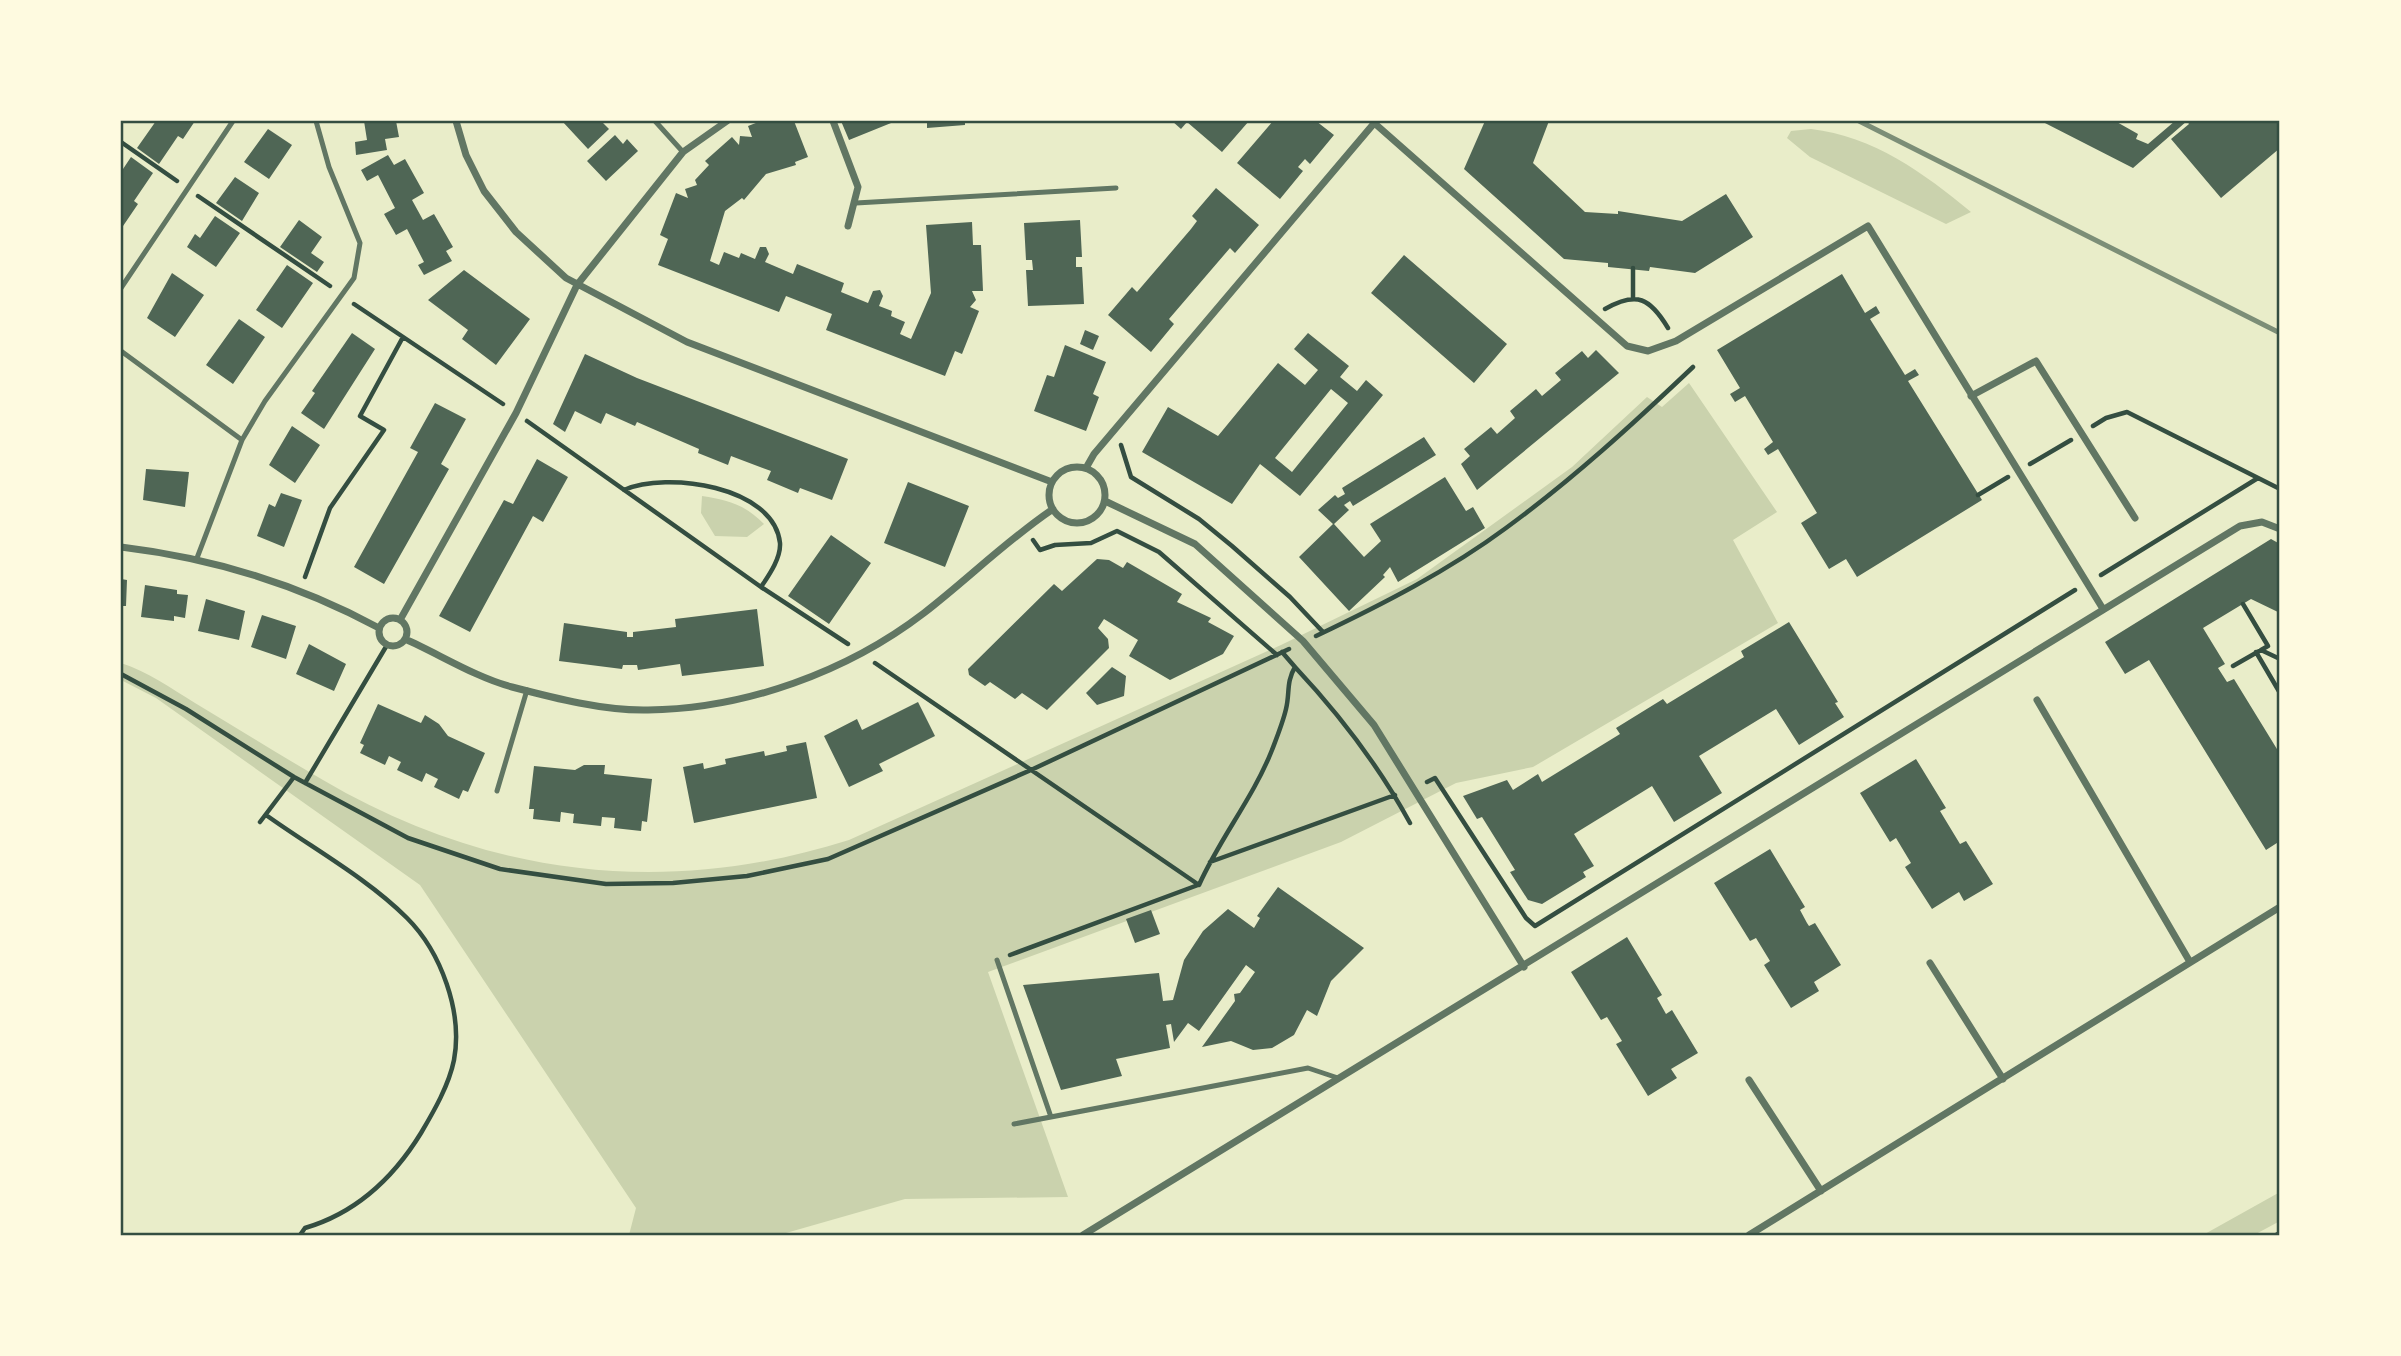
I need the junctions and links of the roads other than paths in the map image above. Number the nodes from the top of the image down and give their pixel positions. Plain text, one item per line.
1 (233, 121) edge
2 (316, 121) edge
3 (456, 121) edge
4 (655, 121) edge
5 (727, 121) edge
6 (833, 121) edge
7 (1374, 121) edge
8 (683, 152) junction
9 (1116, 188) dead end
10 (856, 203) junction
11 (848, 226) dead end
12 (577, 285) junction
13 (121, 288) edge
14 (121, 351) edge
15 (1971, 396) junction
16 (242, 440) junction
17 (1086, 468) junction
18 (1052, 482) junction
19 (1105, 501) junction
20 (1053, 509) junction
21 (2135, 518) dead end
22 (2280, 529) edge
23 (121, 547) edge
24 (197, 558) junction
25 (2103, 609) junction
26 (400, 620) junction
27 (379, 628) junction
28 (405, 639) junction
29 (527, 690) junction
30 (2037, 700) dead end
31 (497, 791) dead end
32 (2280, 907) edge
33 (997, 960) road end
34 (2190, 962) junction
35 (1930, 963) dead end
36 (1524, 967) junction
37 (1338, 1078) junction
38 (2003, 1079) junction
39 (1749, 1080) dead end
40 (1051, 1117) junction
41 (1014, 1124) dead end
42 (1821, 1191) junction
43 (1083, 1235) edge
44 (1749, 1235) edge

1 - 13 lane
2 - 16 lane
3 - 12 street
4 - 8 lane
5 - 8 street
6 - 10 street
7 - 15 street
7 - 17 street
8 - 12 street
9 - 10 lane
10 - 11 street
12 - 18 street
12 - 26 street
14 - 16 lane
15 - 21 street
15 - 25 street
16 - 24 lane
17 - 18 street
17 - 19 street
18 - 20 street
19 - 20 street
19 - 36 street
20 - 29 street
22 - 25 street
23 - 24 street
24 - 27 street
25 - 36 street
26 - 27 street
26 - 28 street
27 - 28 street
28 - 29 street
29 - 31 lane
30 - 34 street
32 - 34 street
33 - 40 lane
34 - 38 street
35 - 38 street
36 - 37 street
37 - 40 lane
37 - 43 street
38 - 42 street
39 - 42 street
40 - 41 lane
42 - 44 street

